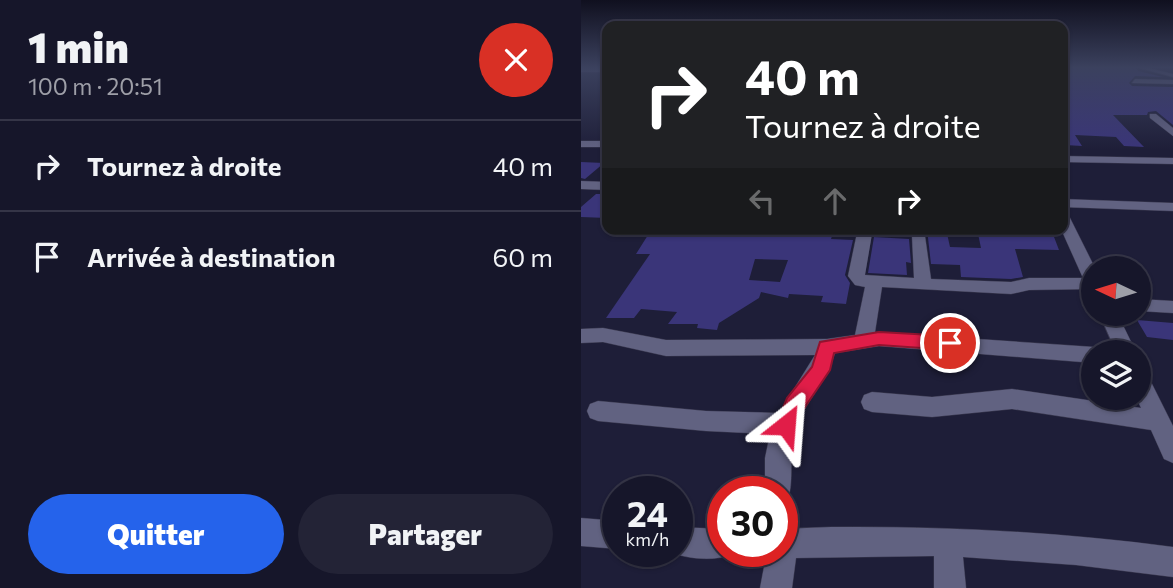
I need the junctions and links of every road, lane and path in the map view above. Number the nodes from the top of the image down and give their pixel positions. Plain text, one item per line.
1 (1153, 117) dead end
2 (1173, 133) edge
3 (581, 144) edge
4 (602, 144) edge
5 (1068, 159) edge
6 (1173, 161) edge
7 (581, 185) edge
8 (602, 186) edge
9 (1068, 203) edge
10 (1173, 207) edge
11 (1068, 229) edge
12 (864, 235) edge
13 (919, 235) edge
14 (1081, 256) edge
15 (875, 281) junction
16 (923, 283) junction
17 (1081, 283) edge
18 (1151, 306) edge
19 (1173, 307) edge
20 (581, 336) edge
21 (864, 340) junction
22 (827, 347) junction
23 (1081, 354) edge
24 (873, 402) dead end
25 (1151, 405) edge
26 (598, 411) dead end
27 (1159, 421) junction
28 (786, 425) junction
29 (1173, 452) edge
30 (775, 476) edge
31 (581, 532) edge
32 (602, 534) edge
33 (798, 543) edge
34 (948, 543) junction
35 (1173, 562) edge
36 (779, 567) edge
37 (776, 588) edge
38 (950, 588) edge

1 - 2 street
3 - 4 street
5 - 6 street
7 - 8 street
9 - 10 street
11 - 14 street
12 - 15 street
13 - 16 street
15 - 16 street
15 - 21 street
16 - 17 street
18 - 19 street
20 - 22 street
21 - 22 street
21 - 23 street
22 - 28 street
24 - 27 street
25 - 27 street
26 - 28 street
27 - 29 street
28 - 30 street
31 - 32 street
33 - 34 street
34 - 35 street
34 - 38 street
36 - 37 street

